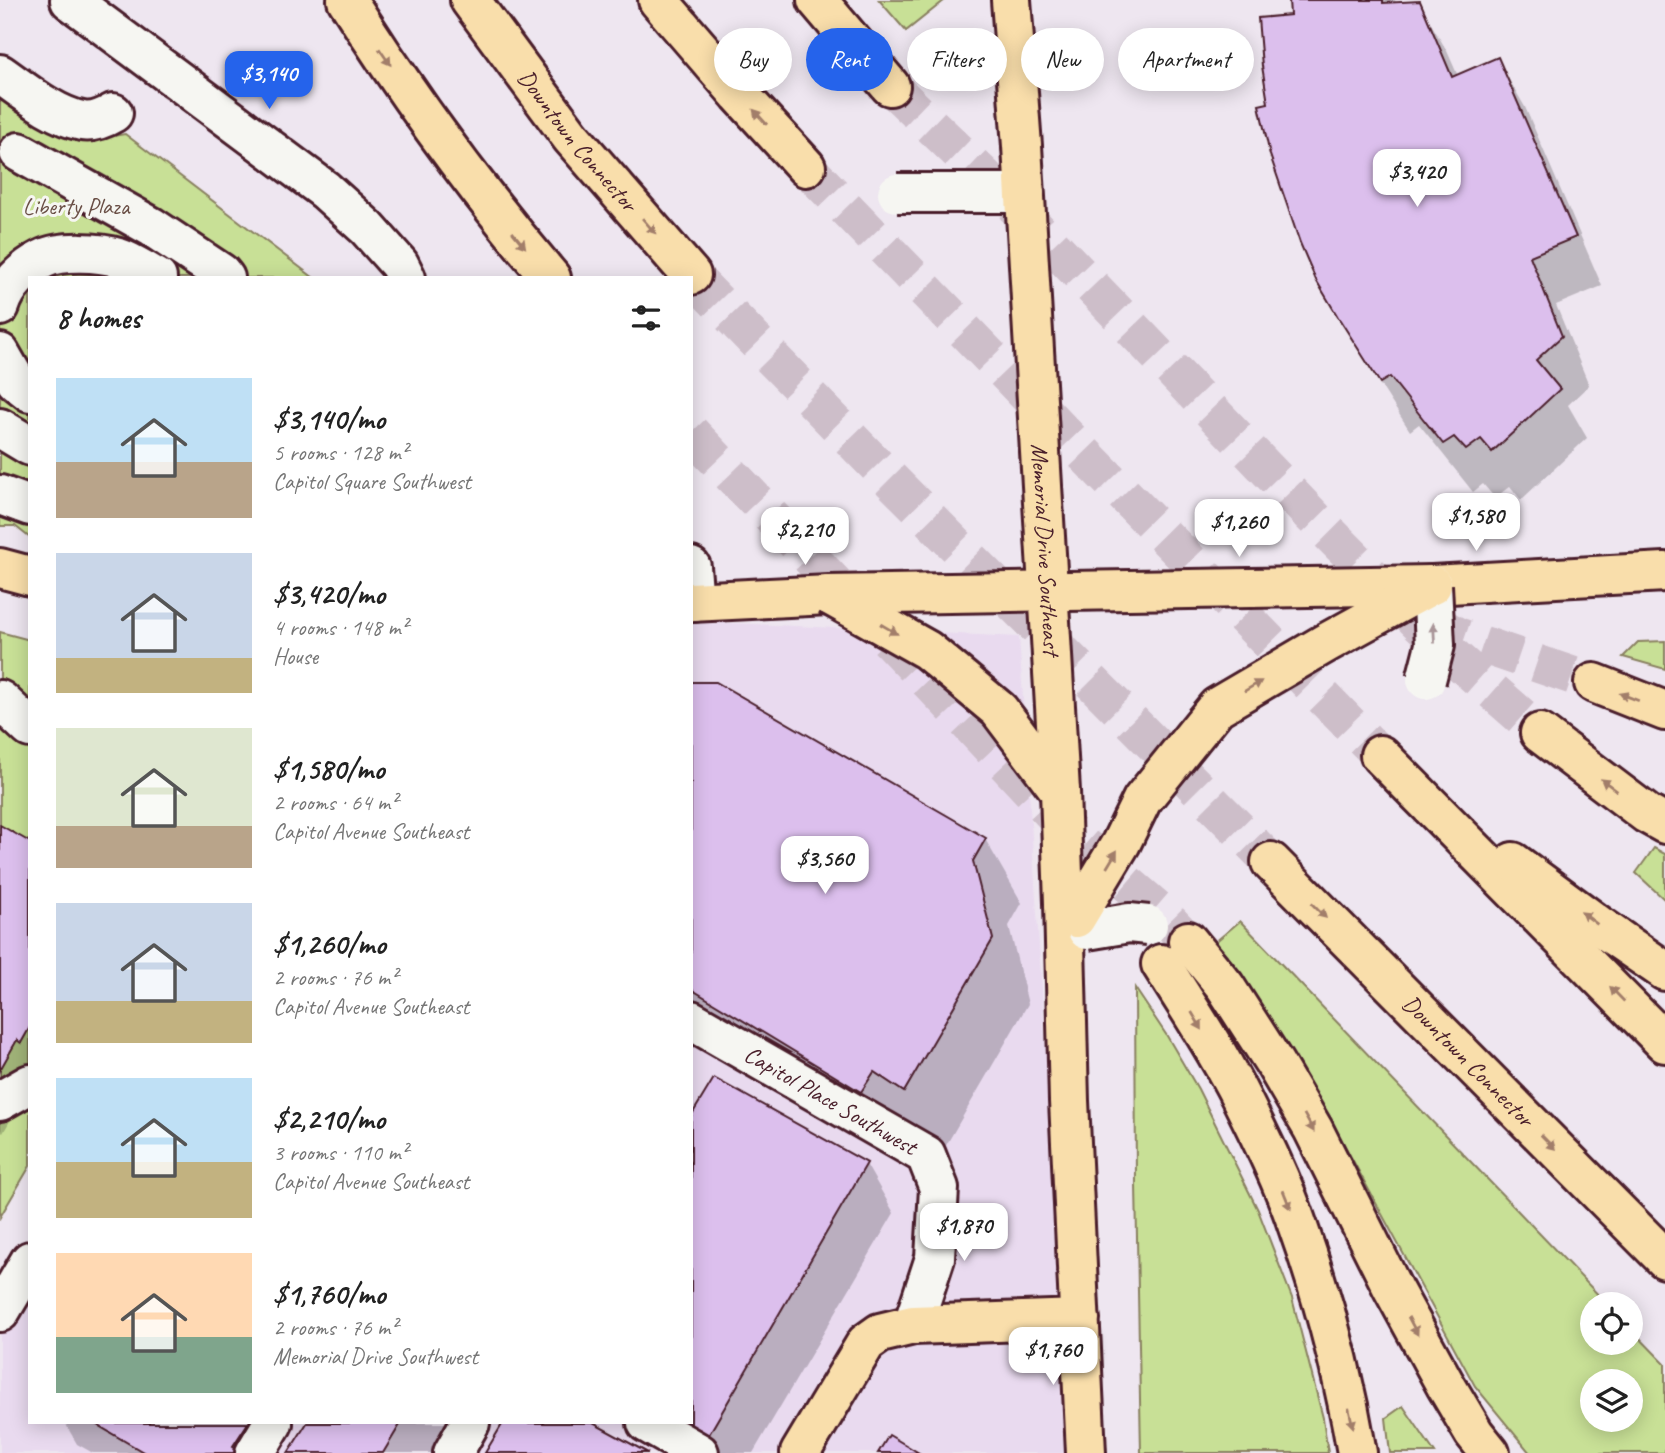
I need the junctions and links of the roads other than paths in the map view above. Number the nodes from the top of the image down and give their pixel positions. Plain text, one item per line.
1 (70, 0) edge
2 (347, 0) edge
3 (470, 0) edge
4 (658, 0) edge
5 (817, 0) edge
6 (1012, 0) edge
7 (841, 28) edge
8 (0, 74) edge
9 (113, 114) dead end
10 (19, 152) dead end
11 (806, 167) tunnel mouth
12 (888, 186) dead end
13 (1025, 193) junction
14 (691, 275) dead end
15 (153, 276) edge
16 (223, 276) edge
17 (405, 276) edge
18 (549, 276) edge
19 (0, 306) edge
20 (0, 353) edge
21 (28, 391) edge
22 (0, 428) edge
23 (28, 445) edge
24 (0, 568) edge
25 (1665, 572) edge
26 (28, 575) edge
27 (1432, 584) junction
28 (693, 591) edge
29 (1048, 592) junction
30 (830, 595) junction
31 (1426, 680) dead end
32 (1594, 683) tunnel mouth
33 (0, 700) edge
34 (1665, 711) edge
35 (28, 726) edge
36 (1540, 733) tunnel mouth
37 (1060, 791) junction
38 (1665, 824) edge
39 (1271, 862) tunnel mouth
40 (1073, 922) junction
41 (1148, 925) dead end
42 (1665, 971) edge
43 (693, 1022) edge
44 (1665, 1043) edge
45 (28, 1085) edge
46 (0, 1101) edge
47 (1576, 1171) junction
48 (1665, 1259) edge
49 (28, 1264) edge
50 (1665, 1277) edge
51 (0, 1312) edge
52 (1080, 1319) junction
53 (913, 1325) junction
54 (273, 1424) edge
55 (469, 1424) edge
56 (649, 1424) edge
57 (255, 1453) edge
58 (453, 1453) edge
59 (699, 1453) edge
60 (800, 1453) edge
61 (1086, 1453) edge
62 (1357, 1453) edge
63 (1490, 1453) edge

1 - 17 street
2 -> 18 main road
3 -> 14 main road, Downtown Connector
11 -> 4 main road
5 - 7 main road
6 - 13 main road, Memorial Drive Southeast, bridge
8 - 9 street
10 - 16 street
12 - 13 street, bridge
13 - 29 main road, Memorial Drive Southeast, bridge
15 - 19 street
20 - 21 street
22 - 23 street
24 - 26 main road
25 - 27 main road
27 - 29 main road, bridge
31 -> 27 street, bridge
40 -> 27 main road, bridge
28 - 30 main road
29 - 30 main road, bridge
29 - 37 main road, Memorial Drive Southeast, bridge
30 -> 37 main road, bridge
34 -> 32 main road
33 - 35 street
38 -> 36 main road
37 - 40 main road, Memorial Drive Southeast, bridge
39 -> 47 main road, Downtown Connector
40 - 41 street, bridge
40 - 52 main road, Memorial Drive Southeast
42 - 44 main road
43 - 53 street, Capitol Place Southwest
45 - 46 street
47 - 48 main road, Downtown Connector
47 - 50 main road
49 - 51 street
52 - 53 main road
52 - 61 main road, Memorial Drive Southeast
53 - 60 main road
54 - 57 street
55 - 58 street
56 - 59 street
62 - 63 main road

